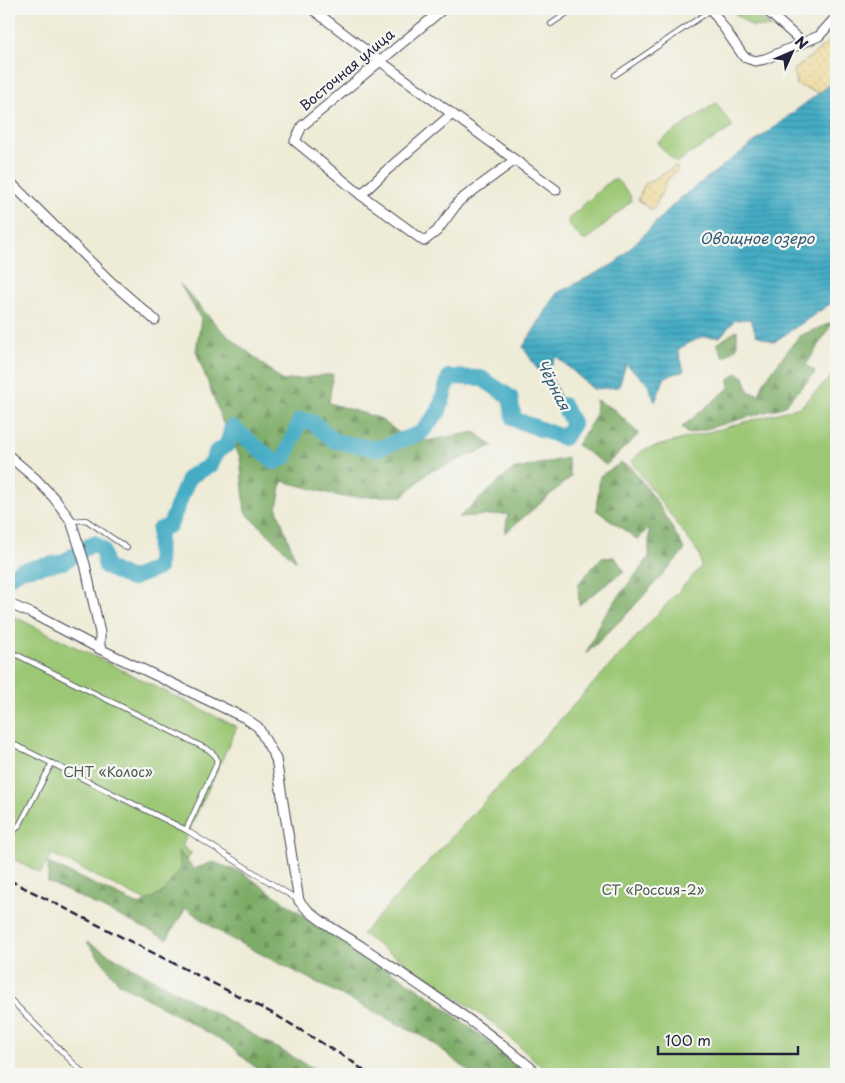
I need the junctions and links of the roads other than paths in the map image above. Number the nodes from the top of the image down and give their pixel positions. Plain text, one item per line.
1 (312, 9) edge
2 (443, 9) edge
3 (573, 9) edge
4 (712, 9) edge
5 (765, 9) edge
6 (836, 17) edge
7 (551, 24) dead end
8 (802, 42) junction
9 (380, 61) junction
10 (615, 75) dead end
11 (452, 114) junction
12 (514, 160) junction
13 (9, 181) edge
14 (556, 190) dead end
15 (361, 195) junction
16 (155, 320) dead end
17 (9, 456) edge
18 (71, 521) junction
19 (127, 548) dead end
20 (9, 604) edge
21 (100, 649) junction
22 (9, 651) edge
23 (9, 742) edge
24 (52, 763) junction
25 (186, 830) junction
26 (9, 831) edge
27 (299, 901) junction
28 (9, 998) edge
29 (84, 1074) edge
30 (538, 1074) edge

1 - 9 street
2 - 9 street, Восточная улица
3 - 7 lane
4 - 8 street
4 - 10 lane
5 - 8 street
6 - 8 street
9 - 11 street
9 - 15 street, Восточная улица
11 - 12 street
11 - 15 street
12 - 14 street
12 - 15 street, Восточная улица
13 - 16 street
17 - 18 street
18 - 19 lane
18 - 21 street
20 - 21 street
21 - 27 street
22 - 25 lane
23 - 24 lane
24 - 25 lane
24 - 26 lane
25 - 27 lane
27 - 30 street
28 - 29 lane

